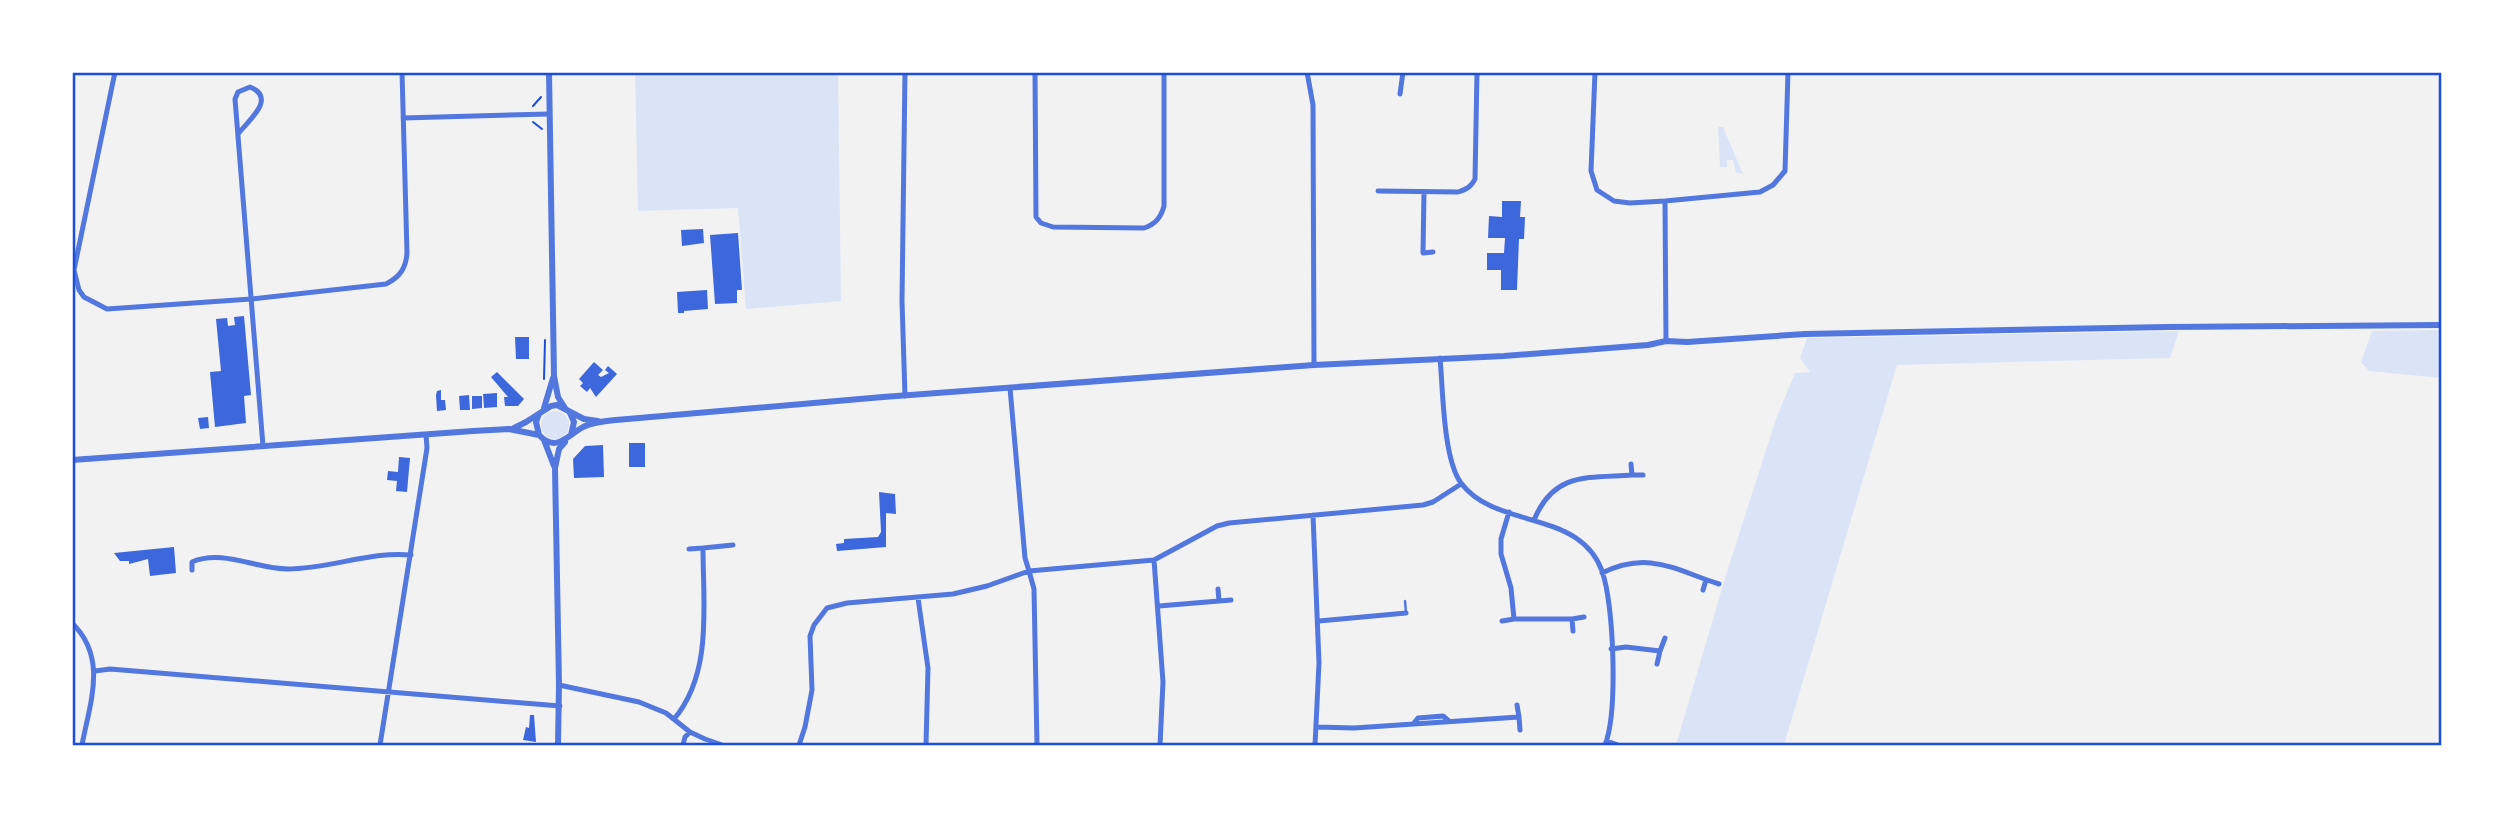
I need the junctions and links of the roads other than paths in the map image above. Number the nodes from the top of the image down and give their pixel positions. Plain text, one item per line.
1 (115, 72) edge
2 (402, 72) edge
3 (549, 72) edge
4 (905, 72) edge
5 (1035, 72) edge
6 (1164, 72) edge
7 (1307, 72) edge
8 (1403, 72) edge
9 (1477, 72) edge
10 (1595, 72) edge
11 (1788, 72) edge
12 (1400, 94) dead end
13 (549, 114) junction
14 (403, 118) junction
15 (238, 134) junction
16 (1378, 191) dead end
17 (1424, 192) junction
18 (1665, 201) junction
19 (1433, 252) dead end
20 (251, 299) junction
21 (2442, 325) edge
22 (1666, 341) junction
23 (1440, 358) junction
24 (1314, 365) junction
25 (554, 376) junction
26 (1010, 388) junction
27 (905, 396) junction
28 (567, 409) junction
29 (542, 411) junction
30 (603, 422) junction
31 (509, 429) junction
32 (426, 435) junction
33 (542, 437) junction
34 (568, 438) junction
35 (263, 446) junction
36 (72, 460) edge
37 (1631, 464) dead end
38 (555, 468) junction
39 (1632, 475) junction
40 (1643, 475) dead end
41 (1461, 484) junction
42 (1509, 512) junction
43 (1312, 515) junction
44 (1534, 520) junction
45 (733, 545) dead end
46 (703, 548) junction
47 (690, 549) dead end
48 (411, 555) junction
49 (1154, 560) junction
50 (184, 561) dead end
51 (192, 562) junction
52 (192, 570) dead end
53 (1029, 571) junction
54 (1602, 572) junction
55 (1706, 580) junction
56 (1720, 584) dead end
57 (1218, 589) dead end
58 (1703, 590) dead end
59 (918, 598) junction
60 (1231, 600) dead end
61 (1219, 601) junction
62 (1405, 601) dead end
63 (1159, 606) junction
64 (1406, 613) joint
65 (1584, 617) dead end
66 (1514, 619) junction
67 (1572, 619) junction
68 (1319, 621) junction
69 (1502, 621) dead end
70 (72, 624) edge
71 (1573, 631) dead end
72 (1665, 638) dead end
73 (1611, 649) junction
74 (1660, 651) junction
75 (1657, 664) dead end
76 (94, 671) junction
77 (559, 685) junction
78 (390, 691) junction
79 (1517, 705) dead end
80 (560, 706) junction
81 (1519, 717) junction
82 (674, 719) junction
83 (1316, 727) junction
84 (1520, 730) dead end
85 (690, 732) junction
86 (1606, 743) edge
87 (82, 745) edge
88 (380, 745) edge
89 (558, 745) edge
90 (683, 745) edge
91 (722, 745) edge
92 (799, 745) edge
93 (926, 745) edge
94 (1037, 745) edge
95 (1160, 745) edge
96 (1315, 745) edge
97 (1618, 745) edge

1 - 20 street
2 - 14 street
3 - 13 street
4 - 27 street
5 - 6 street
7 - 24 street
8 - 12 street
9 - 17 street
10 - 18 street
11 - 18 street
13 - 14 street
13 - 25 street
14 - 20 street
15 - 15 street
15 - 20 street
16 - 17 street
17 - 19 street
18 - 22 street
20 - 35 street
21 - 22 street
22 - 23 street
23 - 24 street
23 - 41 street
24 - 26 street
25 - 28 street
25 - 29 street
26 - 27 street
26 - 53 street
27 - 30 street
28 - 29 street
28 - 30 street
28 - 34 street
29 - 31 street
29 - 33 street
30 - 34 street
31 - 32 street
31 - 33 street
32 - 35 street
32 - 48 street
33 - 34 street
33 - 38 street
34 - 38 street
35 - 36 street
37 - 39 street
38 - 77 street
39 - 40 street
39 - 44 street
41 - 42 street
41 - 43 street
42 - 44 street
42 - 66 street
43 - 49 street
43 - 68 street
44 - 54 street
45 - 46 street
46 - 47 street
46 - 82 street
48 - 51 street
48 - 78 street
49 - 53 street
49 - 63 street
50 - 51 street
51 - 52 street
53 - 59 street
53 - 94 street
54 - 55 street
54 - 73 street
55 - 56 street
55 - 58 street
57 - 61 street
59 - 92 street
59 - 93 street
60 - 61 street
61 - 63 street
62 - 64 lane
63 - 95 street
64 - 68 street
65 - 67 street
66 - 67 street
66 - 69 street
67 - 71 street
68 - 83 street
70 - 76 street
72 - 74 street
73 - 74 street
73 - 86 street
74 - 75 street
76 - 78 street
76 - 87 street
77 - 80 street
77 - 82 street
78 - 80 street
78 - 88 street
79 - 81 street
80 - 89 street
81 - 83 street
81 - 84 street
82 - 85 street
83 - 96 street
85 - 90 street
85 - 91 street
86 - 97 street

